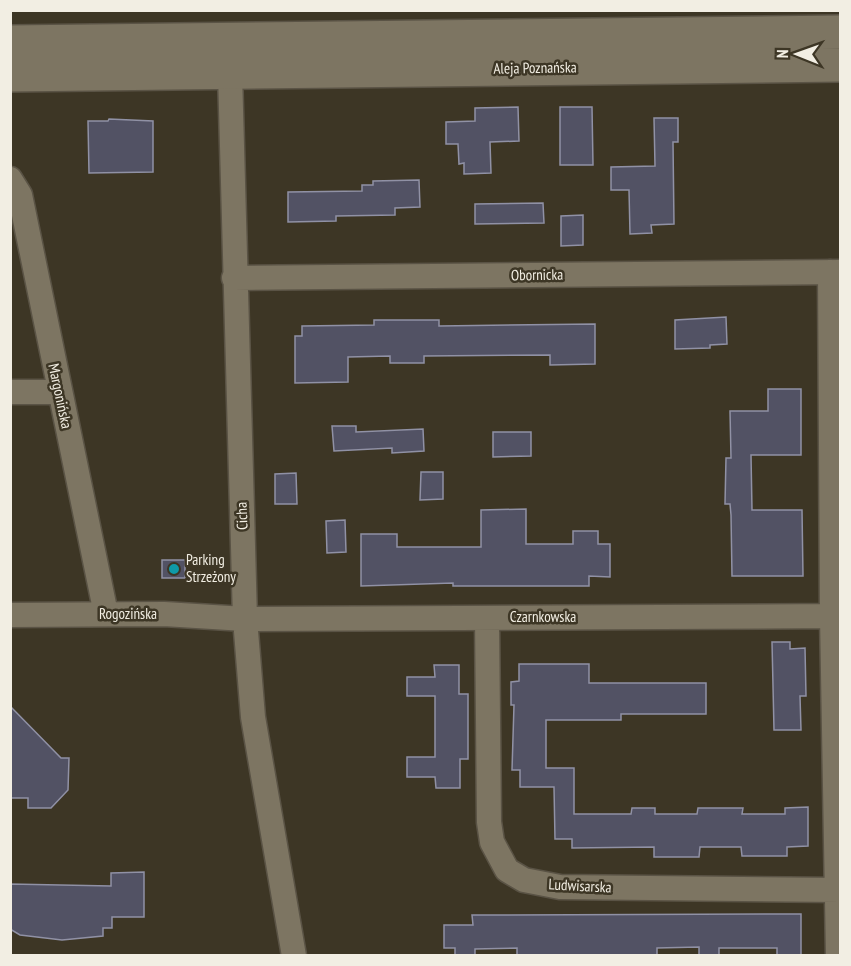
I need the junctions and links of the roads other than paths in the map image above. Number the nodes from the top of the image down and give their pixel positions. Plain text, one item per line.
1 (231, 25) edge
2 (840, 32) edge
3 (10, 42) edge
4 (840, 65) edge
5 (230, 73) junction
6 (10, 75) edge
7 (10, 179) edge
8 (835, 272) edge
9 (234, 278) junction
10 (10, 392) edge
11 (59, 392) junction
12 (106, 614) junction
13 (10, 615) edge
14 (836, 616) edge
15 (487, 618) junction
16 (245, 619) junction
17 (838, 890) edge
18 (294, 956) edge
19 (838, 956) edge

1 - 2 main road
1 - 3 main road
1 - 5 main road
4 - 5 main road, Aleja Poznańska
5 - 6 main road, Aleja Poznańska
5 - 9 street, Cicha
7 - 11 street, Margonińska
8 - 9 street, Obornicka
8 - 14 street
9 - 16 street, Cicha
10 - 11 street
11 - 12 street, Margonińska
12 - 13 street, Rogozińska
12 - 16 street, Rogozińska
14 - 15 street, Czarnkowska
14 - 17 street
15 - 16 street, Czarnkowska
15 - 17 street, Ludwisarska
16 - 18 street, Cicha
17 - 19 street

